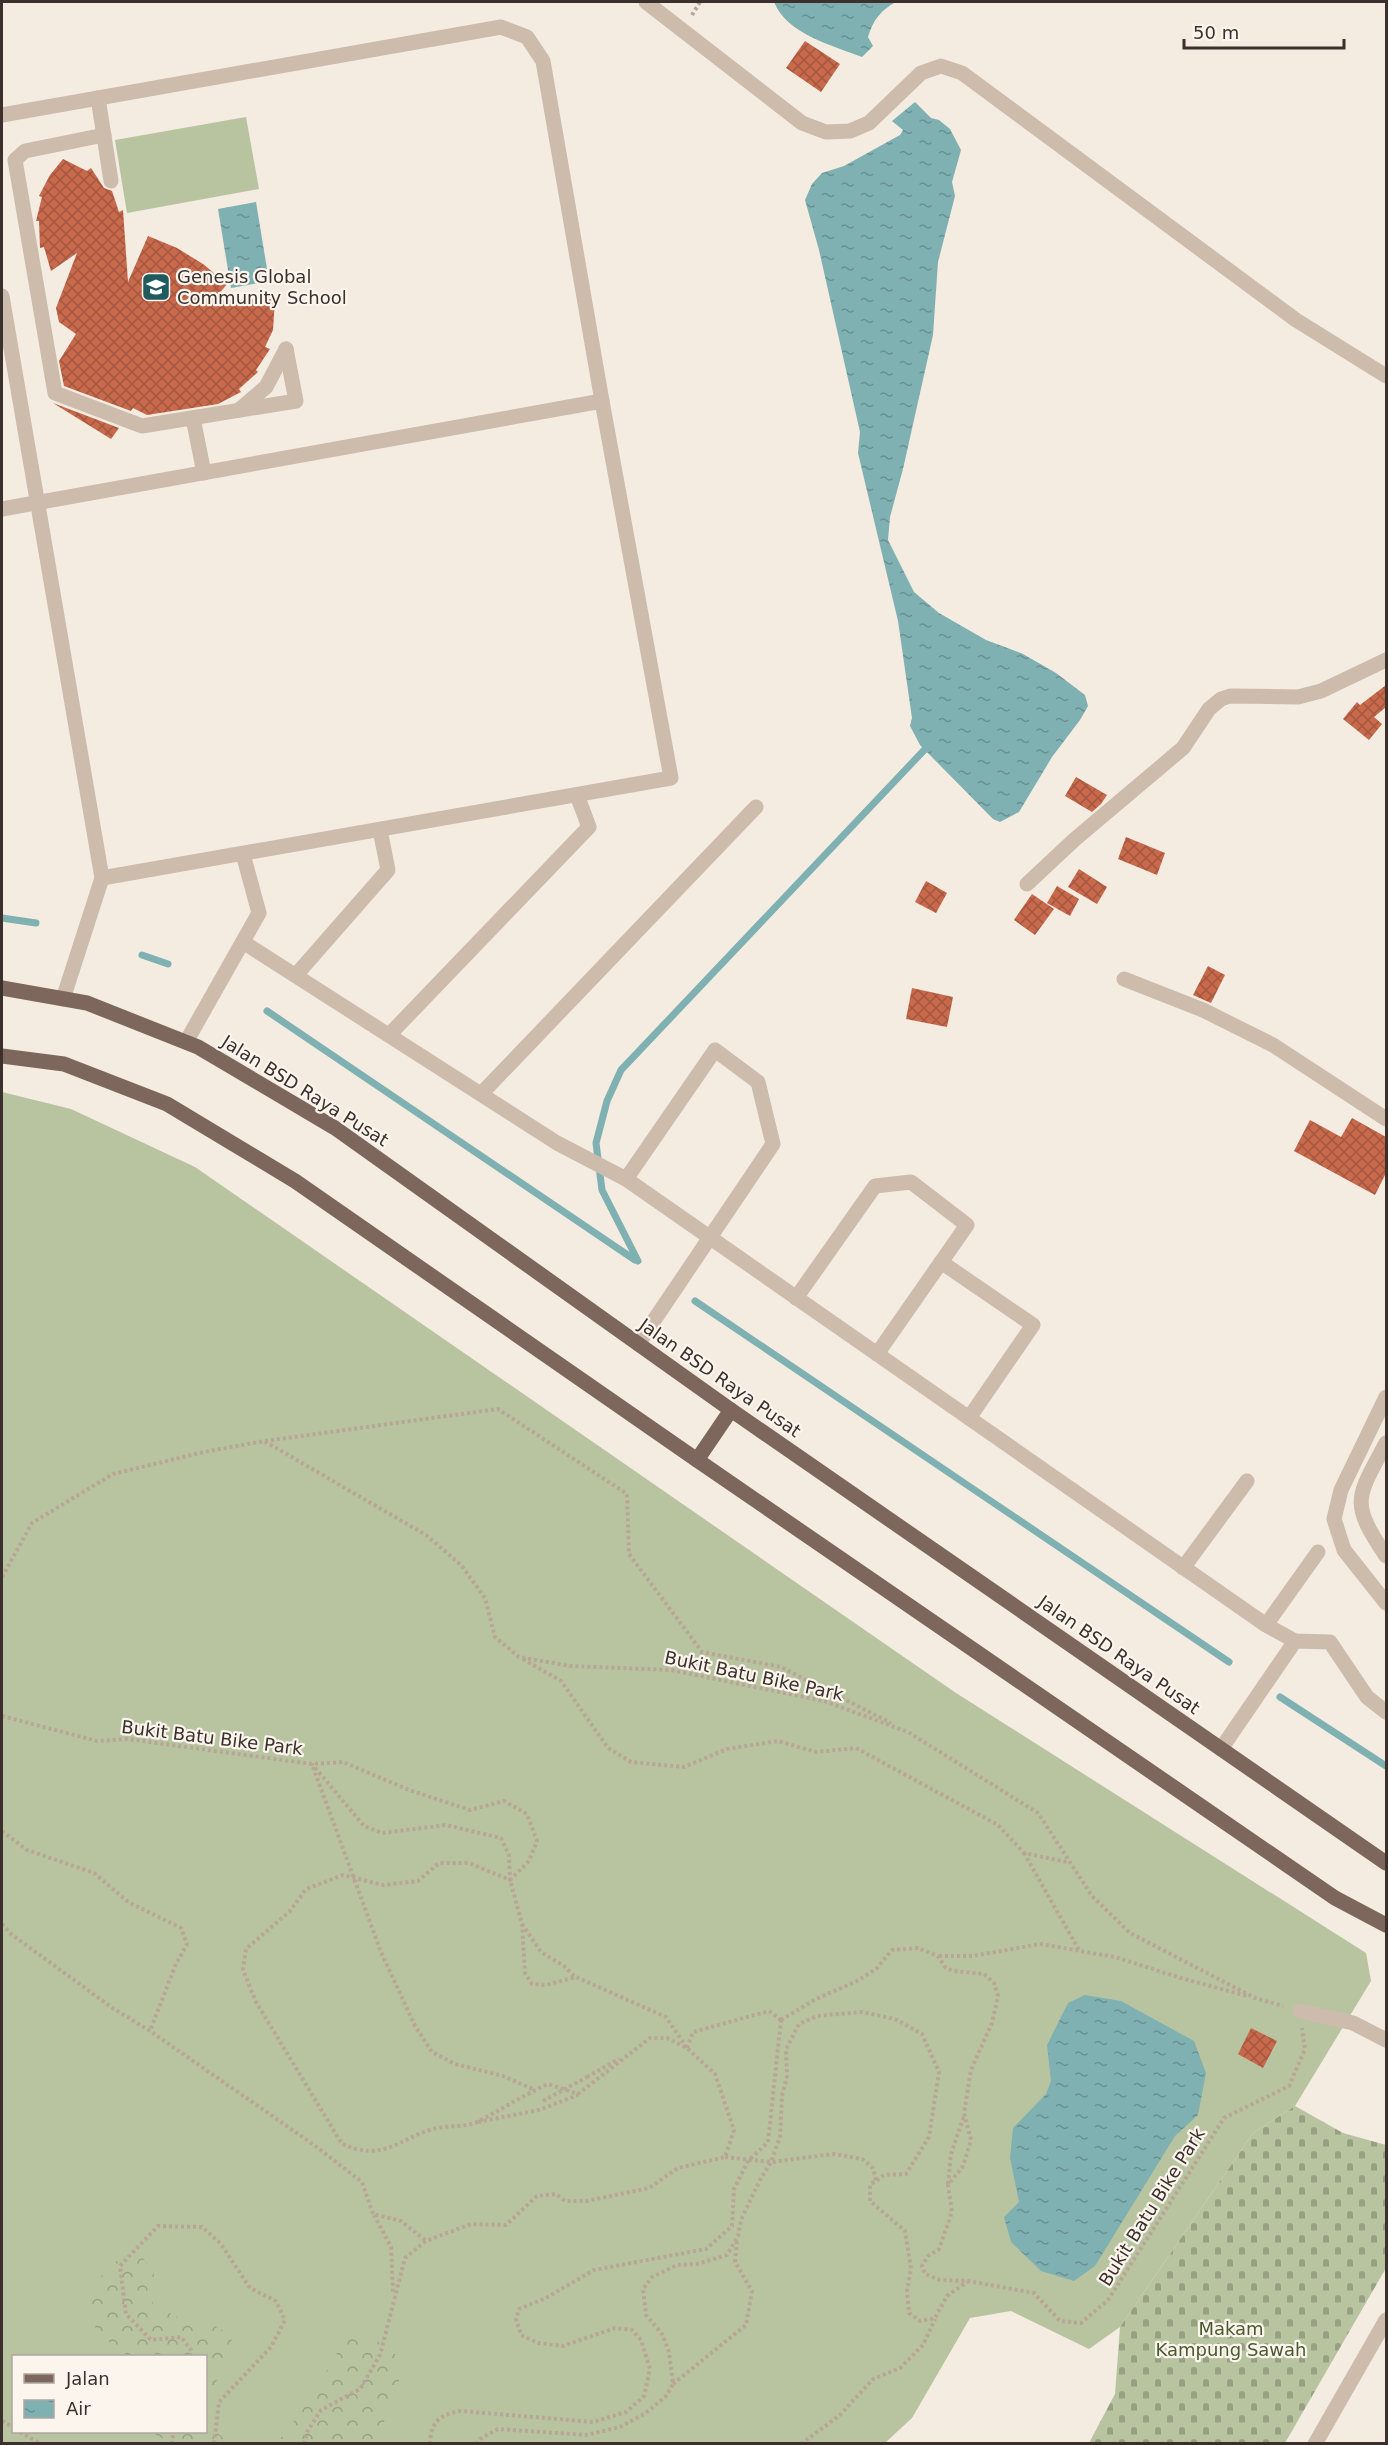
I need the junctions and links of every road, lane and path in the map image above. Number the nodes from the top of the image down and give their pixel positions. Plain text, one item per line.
1 (646, 2) edge
2 (98, 98) junction
3 (2, 115) edge
4 (104, 135) junction
5 (111, 181) dead end
6 (2, 296) edge
7 (1386, 376) edge
8 (602, 401) junction
9 (238, 411) junction
10 (193, 418) junction
11 (204, 472) junction
12 (37, 502) junction
13 (2, 509) edge
14 (1386, 660) edge
15 (578, 795) junction
16 (756, 807) dead end
17 (380, 830) junction
18 (243, 854) junction
19 (102, 878) junction
20 (1027, 884) dead end
21 (243, 942) junction
22 (296, 975) junction
23 (1124, 979) dead end
24 (2, 988) edge
25 (63, 999) junction
26 (390, 1035) junction
27 (186, 1042) junction
28 (2, 1056) edge
29 (481, 1094) junction
30 (1386, 1119) edge
31 (619, 1175) junction
32 (709, 1237) junction
33 (941, 1262) junction
34 (796, 1298) junction
35 (638, 1344) junction
36 (878, 1354) junction
37 (1386, 1397) edge
38 (731, 1410) junction
39 (969, 1418) junction
40 (264, 1442) junction
41 (1386, 1443) edge
42 (697, 1460) junction
43 (1247, 1481) dead end
44 (1318, 1552) dead end
45 (1386, 1556) edge
46 (1183, 1568) junction
47 (2, 1577) edge
48 (1386, 1603) edge
49 (1266, 1625) junction
50 (1295, 1641) junction
51 (519, 1657) junction
52 (1386, 1712) edge
53 (2, 1716) edge
54 (908, 1732) junction
55 (1221, 1749) junction
56 (312, 1764) junction
57 (2, 1831) edge
58 (1024, 1853) junction
59 (1067, 1862) junction
60 (1386, 1863) edge
61 (355, 1877) junction
62 (510, 1880) junction
63 (2, 1924) edge
64 (522, 1924) junction
65 (1386, 1925) edge
66 (1079, 1950) junction
67 (938, 1956) junction
68 (576, 1977) junction
69 (1255, 1998) junction
70 (1300, 2011) junction
71 (781, 2020) junction
72 (150, 2031) junction
73 (1386, 2040) edge
74 (687, 2048) junction
75 (628, 2054) junction
76 (535, 2090) junction
77 (579, 2094) junction
78 (543, 2101) dead end
79 (964, 2113) junction
80 (476, 2123) junction
81 (725, 2157) junction
82 (748, 2161) junction
83 (771, 2162) junction
84 (876, 2181) junction
85 (948, 2185) junction
86 (373, 2214) junction
87 (738, 2236) junction
88 (426, 2241) junction
89 (968, 2281) junction
90 (393, 2298) junction
91 (935, 2318) junction
92 (1386, 2320) edge
93 (190, 2355) edge
94 (673, 2384) junction
95 (22, 2433) edge
96 (41, 2444) edge
97 (214, 2444) edge
98 (304, 2444) edge
99 (429, 2444) edge
100 (476, 2444) edge
101 (801, 2444) edge
102 (1315, 2444) edge

1 - 7 street
2 - 3 street
2 - 4 street
2 - 8 street
4 - 5 street
4 - 10 street
6 - 12 street
8 - 11 street
8 - 15 street
9 - 9 street
9 - 10 street
10 - 11 street
11 - 12 street
12 - 13 street
12 - 19 street
14 - 20 street
15 - 17 street
15 - 26 street
16 - 29 street
17 - 18 street
17 - 22 street
18 - 19 street
18 - 21 street
19 - 25 street
21 - 22 street
21 - 27 street
22 - 26 street
23 - 30 street
24 - 25 main road, Jalan BSD Raya Pusat
25 - 27 main road, Jalan BSD Raya Pusat
26 - 29 street
27 - 35 main road, Jalan BSD Raya Pusat
28 - 42 main road
29 - 31 street
31 - 32 street
31 - 32 street
32 - 34 street
32 - 35 street
33 - 34 street
33 - 36 street
33 - 39 street
34 - 36 street
35 - 38 main road, Jalan BSD Raya Pusat
36 - 39 street
37 - 48 street
38 - 42 main road
38 - 55 main road, Jalan BSD Raya Pusat
39 - 46 street
40 - 47 path
40 - 51 path, Bukit Batu Bike Park
40 - 54 path
41 - 45 street
42 - 65 main road
43 - 46 street
44 - 49 street
46 - 49 street
49 - 50 street
50 - 52 street
50 - 55 street
51 - 54 path, Bukit Batu Bike Park
51 - 58 path
53 - 56 path, Bukit Batu Bike Park
54 - 59 path, Bukit Batu Bike Park
55 - 60 main road, Jalan BSD Raya Pusat
56 - 61 path
56 - 62 path, Bukit Batu Bike Park
56 - 62 path
57 - 72 path
58 - 59 path
58 - 66 path
59 - 69 path
61 - 62 path
61 - 76 path
61 - 80 path
62 - 64 path
63 - 72 path
64 - 68 path
64 - 68 path
66 - 67 path
66 - 69 path
67 - 71 path
67 - 79 path
68 - 74 path
69 - 70 path
70 - 73 street
70 - 89 path, Bukit Batu Bike Park
71 - 74 path
71 - 82 path
72 - 86 path
74 - 75 path
74 - 81 path
75 - 77 path
75 - 78 path, bridge
76 - 77 path
76 - 80 path
77 - 80 path
79 - 85 path
79 - 85 path
81 - 82 path
81 - 88 path
82 - 83 path
82 - 99 path
83 - 84 path
83 - 84 path
83 - 87 path
84 - 91 path
85 - 89 path, Bukit Batu Bike Park
86 - 88 path
86 - 90 path
87 - 94 path
87 - 94 path
88 - 90 path
89 - 91 path
90 - 98 path
91 - 101 path
92 - 102 street
93 - 97 path
94 - 100 path
95 - 96 path

